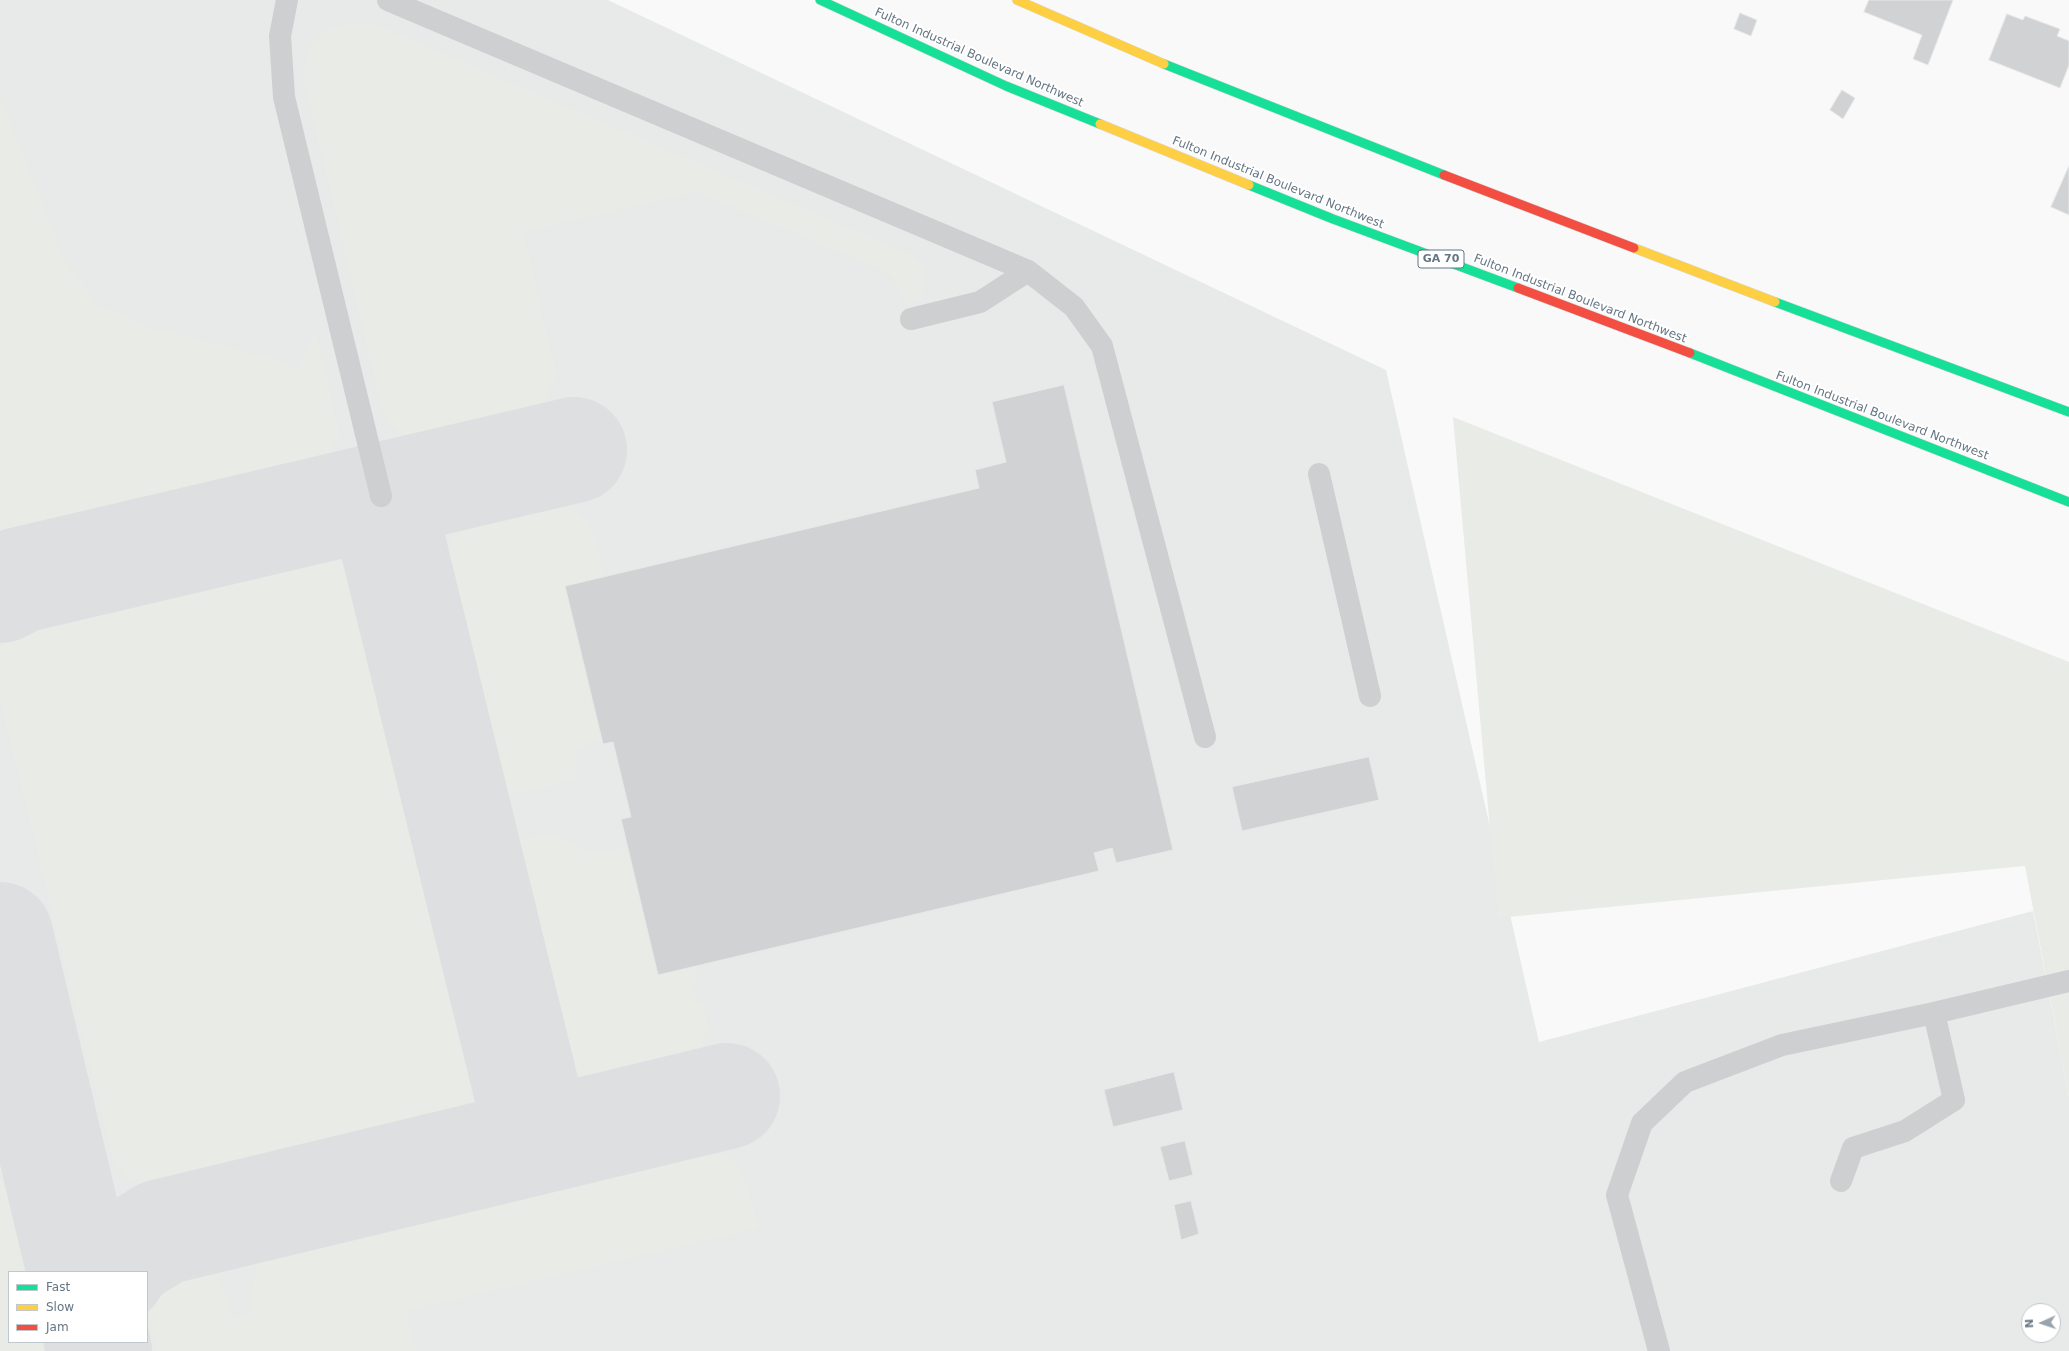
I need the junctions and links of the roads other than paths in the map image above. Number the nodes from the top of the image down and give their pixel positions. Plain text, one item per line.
1 (287, 0) edge
2 (388, 0) edge
3 (820, 0) edge
4 (1017, 0) edge
5 (1028, 271) junction
6 (911, 319) dead end
7 (2069, 412) edge
8 (1319, 474) dead end
9 (381, 496) dead end
10 (2069, 502) edge
11 (1370, 696) dead end
12 (1205, 737) dead end
13 (2069, 981) edge
14 (1934, 1013) junction
15 (1841, 1180) dead end
16 (1659, 1351) edge

1 - 9 lane
2 - 5 lane
3 - 10 main road, Fulton Industrial Boulevard Northwest / GA 70
4 - 7 main road
5 - 6 lane
5 - 12 lane
8 - 11 lane
13 - 14 lane
14 - 15 lane
14 - 16 lane

